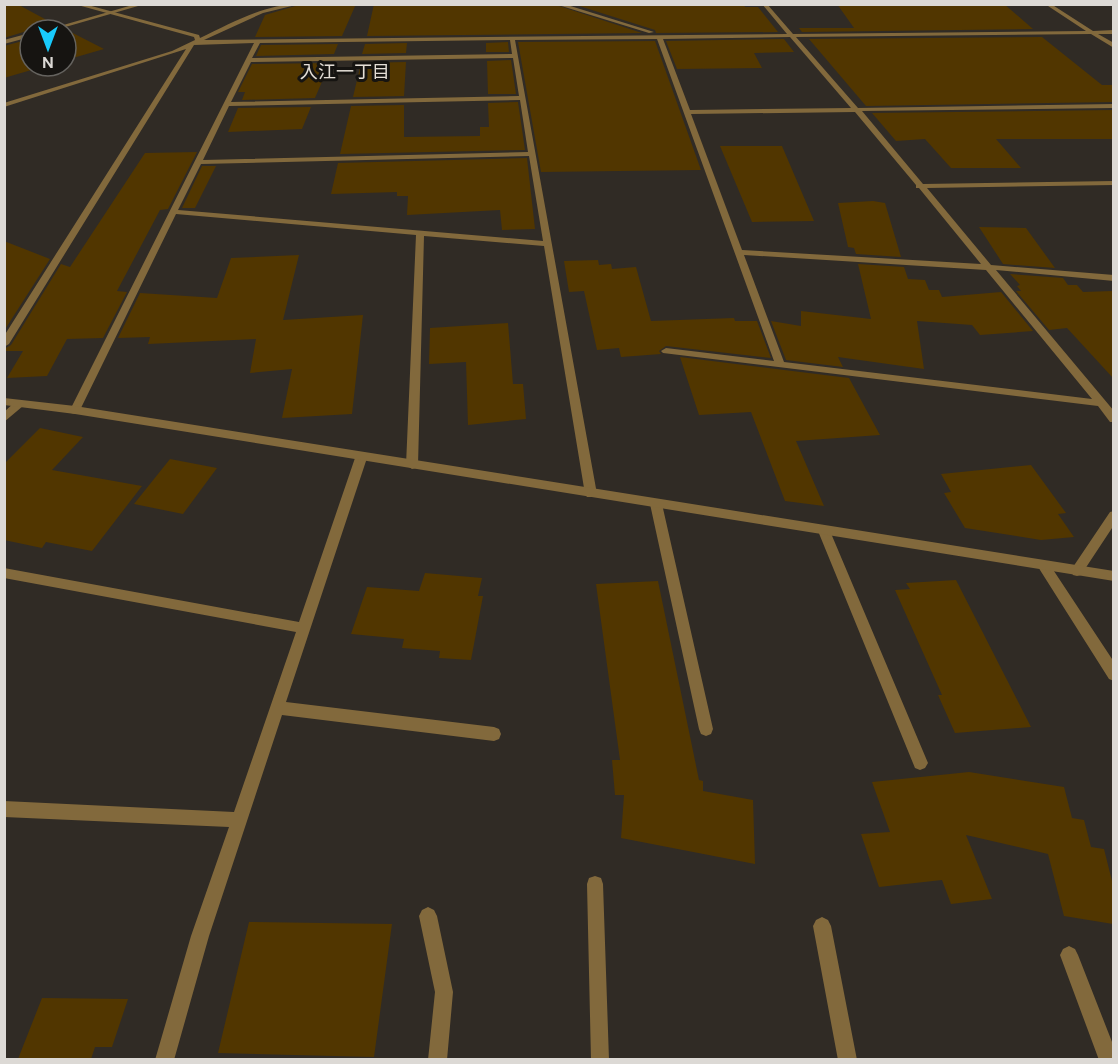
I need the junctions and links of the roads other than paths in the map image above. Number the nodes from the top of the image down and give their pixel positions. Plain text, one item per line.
1 (76, 4) edge
2 (143, 4) edge
3 (298, 4) edge
4 (557, 4) edge
5 (764, 4) edge
6 (1047, 4) edge
7 (110, 14) junction
8 (78, 22) edge
9 (1089, 31) junction
10 (1113, 32) edge
11 (791, 34) junction
12 (661, 36) junction
13 (512, 38) junction
14 (258, 41) junction
15 (195, 44) junction
16 (1113, 46) edge
17 (515, 56) junction
18 (249, 60) junction
19 (522, 98) junction
20 (227, 104) junction
21 (4, 105) edge
22 (1113, 106) edge
23 (856, 109) junction
24 (687, 112) junction
25 (532, 154) junction
26 (198, 162) junction
27 (1113, 183) edge
28 (920, 186) junction
29 (174, 212) junction
30 (420, 233) junction
31 (548, 244) junction
32 (739, 252) junction
33 (986, 267) junction
34 (1113, 278) edge
35 (4, 344) edge
36 (666, 351) dead end
37 (780, 364) junction
38 (4, 401) edge
39 (1098, 403) junction
40 (19, 404) junction
41 (75, 410) junction
42 (4, 419) edge
43 (1113, 419) edge
44 (361, 458) junction
45 (412, 465) junction
46 (591, 494) junction
47 (656, 504) junction
48 (1113, 514) edge
49 (824, 531) junction
50 (1044, 566) junction
51 (1077, 571) junction
52 (4, 573) edge
53 (1113, 576) edge
54 (303, 628) junction
55 (1113, 675) edge
56 (276, 708) junction
57 (706, 729) dead end
58 (494, 734) dead end
59 (920, 763) dead end
60 (4, 809) edge
61 (239, 820) junction
62 (595, 884) dead end
63 (428, 916) dead end
64 (822, 926) dead end
65 (1069, 955) dead end
66 (164, 1059) edge
67 (437, 1059) edge
68 (600, 1059) edge
69 (848, 1059) edge
70 (1109, 1059) edge

1 - 7 street
2 - 7 street
3 - 15 street
4 - 12 street
5 - 11 street
6 - 9 street
7 - 8 street
7 - 15 street
9 - 10 street
9 - 11 street
9 - 16 street
11 - 12 street
11 - 23 street
12 - 13 street
12 - 24 street
13 - 14 street
13 - 17 street
14 - 15 street
14 - 18 street
15 - 21 street
15 - 35 street
17 - 18 street
17 - 19 street
18 - 20 street
19 - 20 street
19 - 25 street
20 - 26 street
22 - 23 street
23 - 24 street
23 - 28 street
24 - 32 street
25 - 26 street
25 - 31 street
26 - 29 street
27 - 28 street
28 - 33 street
29 - 30 street
29 - 41 street
30 - 31 street
30 - 45 street
31 - 46 street
32 - 33 street
32 - 37 street
33 - 34 street
33 - 39 street
36 - 37 street
37 - 39 street
38 - 40 street
39 - 43 street
40 - 41 street
40 - 42 street
41 - 44 street
44 - 45 street
44 - 54 street
45 - 46 street
46 - 47 street
47 - 49 street
47 - 57 street
48 - 51 street
49 - 50 street
49 - 59 street
50 - 51 street
50 - 55 street
51 - 53 street
52 - 54 street
54 - 56 street
56 - 58 street
56 - 61 street
60 - 61 street
61 - 66 street
62 - 68 street
63 - 67 street
64 - 69 street
65 - 70 street

